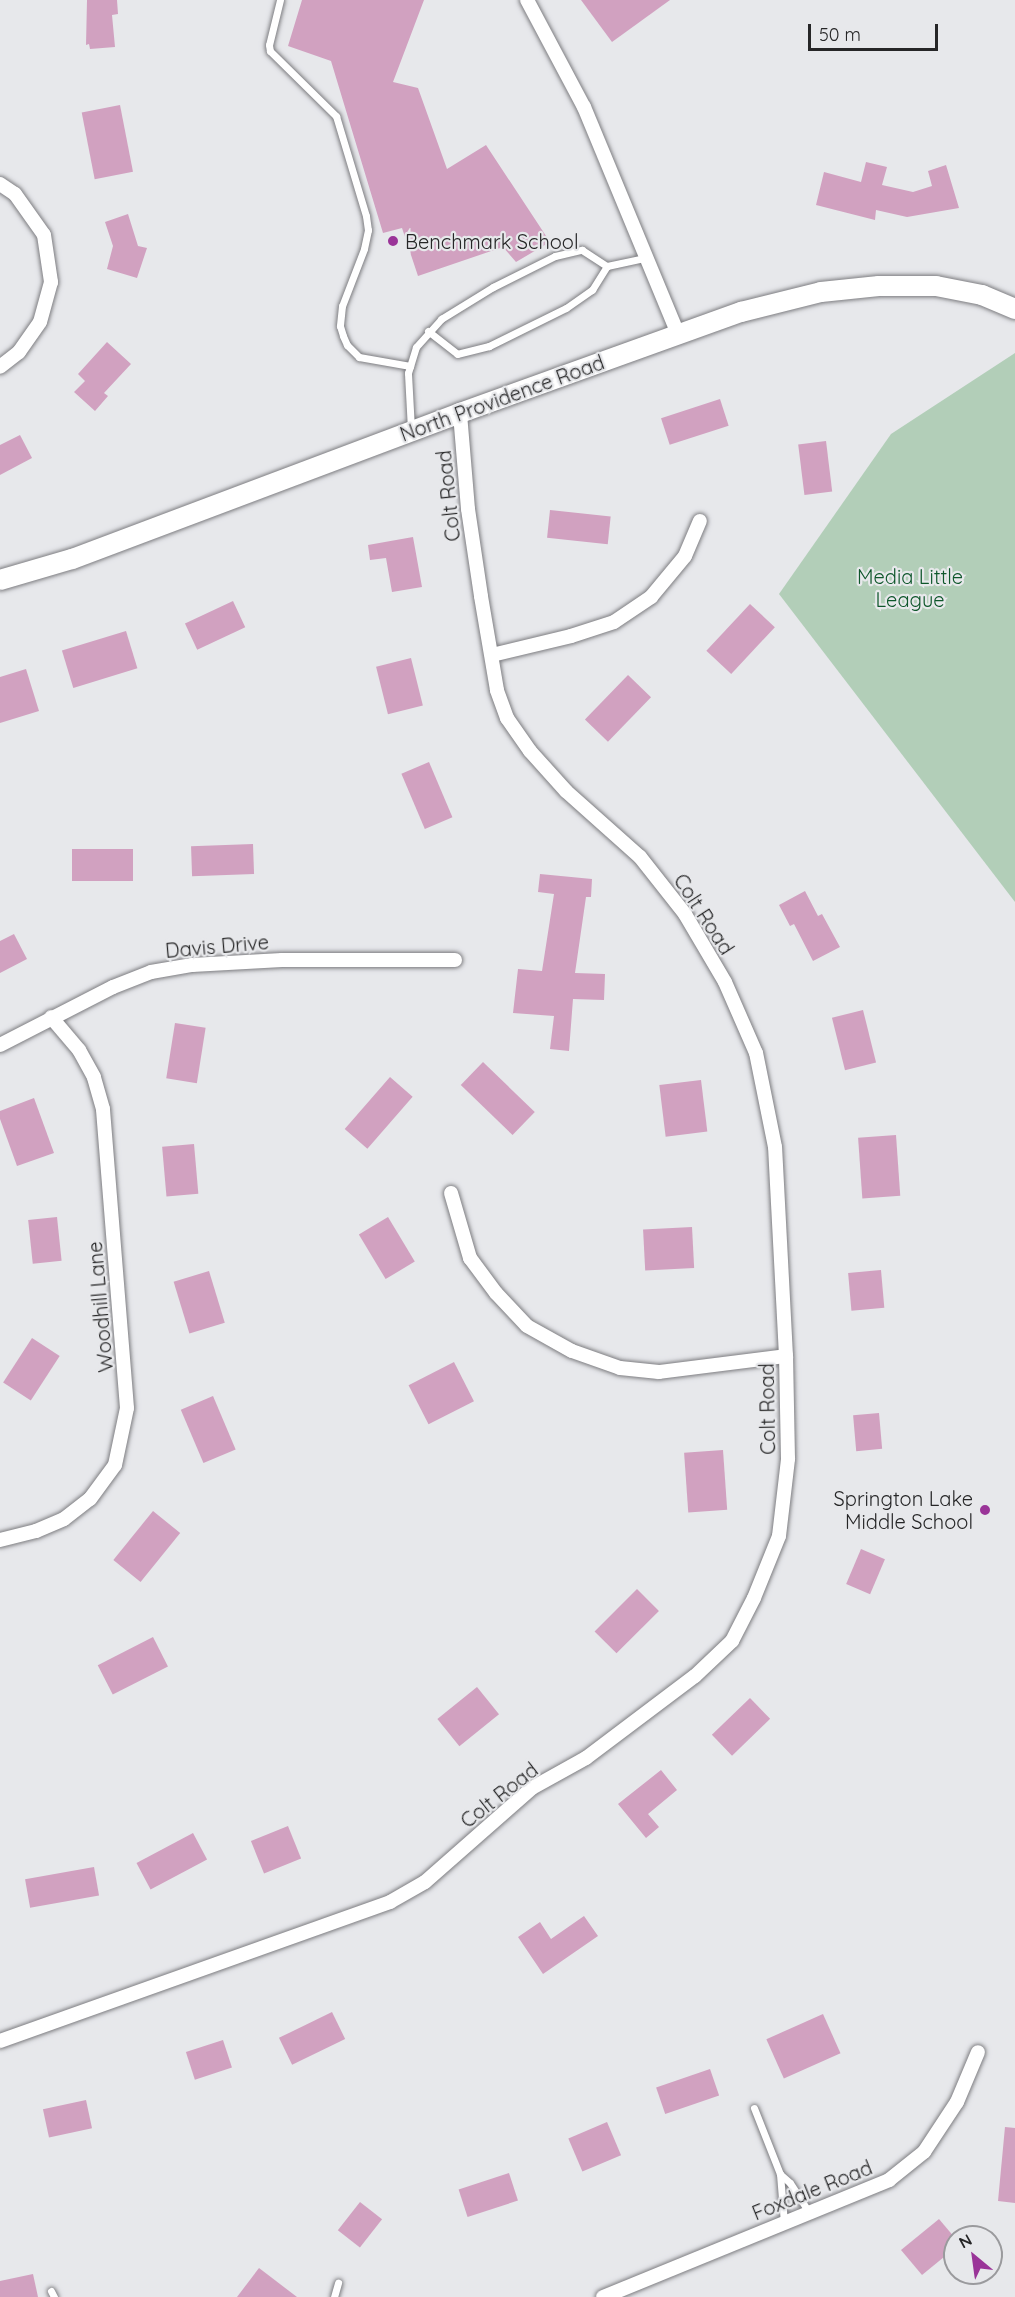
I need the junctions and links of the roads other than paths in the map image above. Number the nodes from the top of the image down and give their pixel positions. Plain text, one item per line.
1 (280, 0) edge
2 (527, 0) edge
3 (0, 184) edge
4 (646, 258) junction
5 (607, 266) junction
6 (1015, 309) edge
7 (428, 331) junction
8 (678, 334) junction
9 (410, 366) junction
10 (0, 367) edge
11 (460, 413) junction
12 (411, 431) junction
13 (700, 521) dead end
14 (0, 580) edge
15 (492, 655) junction
16 (455, 960) dead end
17 (51, 1017) junction
18 (0, 1045) edge
19 (451, 1193) dead end
20 (786, 1356) junction
21 (0, 1540) edge
22 (0, 2041) edge
23 (978, 2052) dead end
24 (754, 2108) dead end
25 (780, 2174) junction
26 (809, 2212) junction
27 (784, 2223) junction
28 (338, 2283) dead end
29 (334, 2297) edge
30 (603, 2297) edge

1 - 9 lane
2 - 4 street
3 - 10 street
4 - 5 lane
4 - 8 street
5 - 7 lane
5 - 7 lane
6 - 8 main road, North Providence Road
7 - 9 lane
8 - 11 main road, North Providence Road
9 - 12 lane
11 - 12 main road, North Providence Road
11 - 15 street, Colt Road
12 - 14 main road, North Providence Road
13 - 15 street
15 - 20 street, Colt Road
16 - 17 street, Davis Drive
17 - 18 street, Davis Drive
17 - 21 street, Woodhill Lane
19 - 20 street
20 - 22 street, Colt Road
23 - 26 street, Foxdale Road
24 - 25 lane
25 - 26 lane
25 - 27 lane
26 - 27 street, Foxdale Road
27 - 30 street, Foxdale Road
28 - 29 lane

